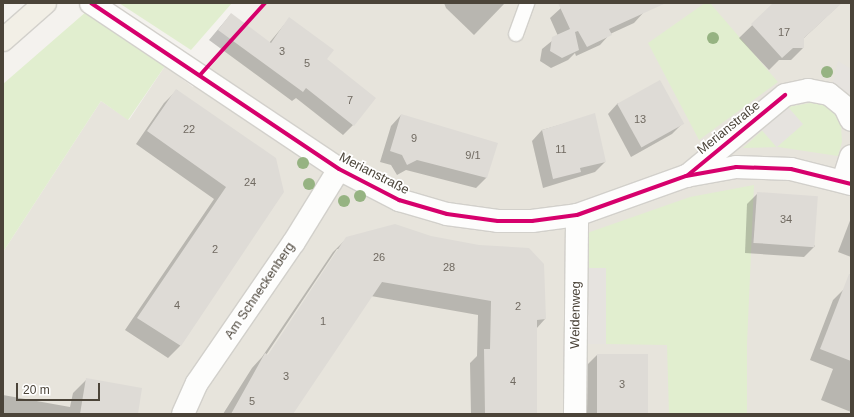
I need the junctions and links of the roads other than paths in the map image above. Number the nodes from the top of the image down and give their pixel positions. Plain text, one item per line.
1 (91, 3) edge
2 (527, 3) edge
3 (41, 7) edge
4 (516, 34) dead end
5 (3, 40) edge
6 (851, 120) edge
7 (851, 156) edge
8 (339, 169) junction
9 (686, 176) junction
10 (847, 183) edge
11 (577, 216) junction
12 (183, 414) edge
13 (575, 414) edge

1 - 8 street, Merianstraße
2 - 4 lane
3 - 5 main road
6 - 9 street, Merianstraße
7 - 10 street, Merianstraße
8 - 11 street, Merianstraße
8 - 12 street, Am Schneckenberg
9 - 10 street, Merianstraße
9 - 11 street, Merianstraße
11 - 13 street, Weidenweg

